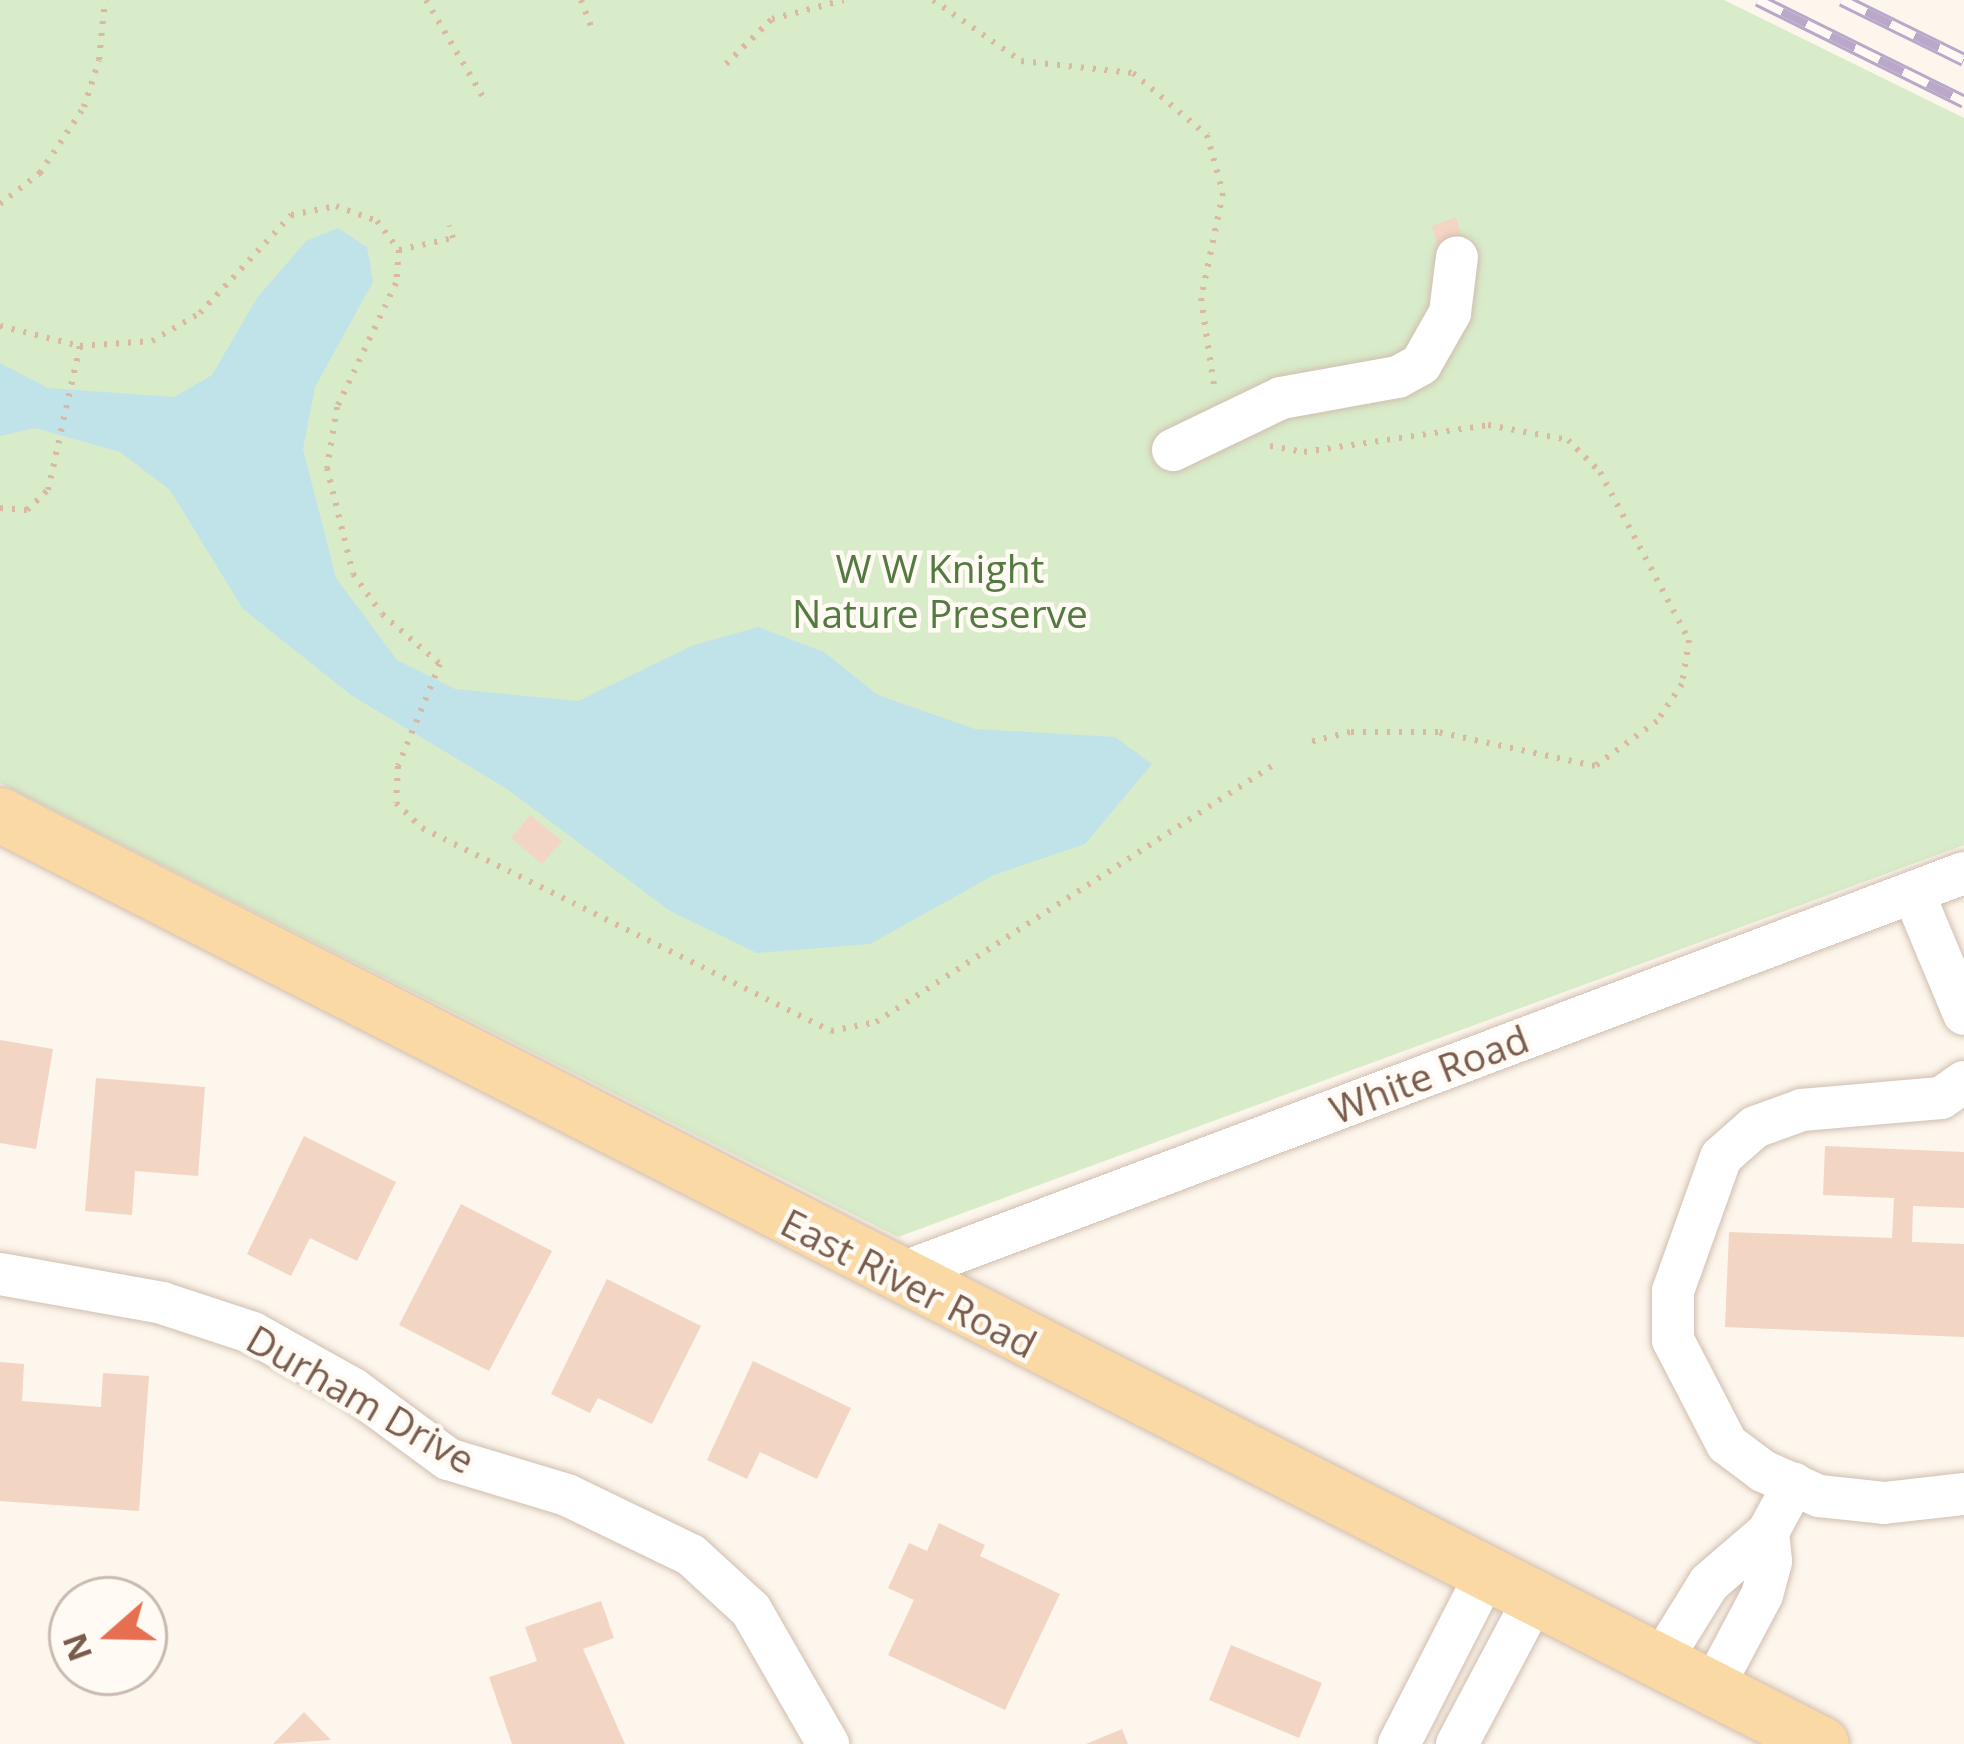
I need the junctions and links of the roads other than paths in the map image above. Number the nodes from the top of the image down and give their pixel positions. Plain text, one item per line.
1 (1457, 257) dead end
2 (1173, 450) dead end
3 (0, 814) edge
4 (1964, 873) edge
5 (1913, 892) junction
6 (1964, 1014) edge
7 (1964, 1082) edge
8 (0, 1274) edge
9 (894, 1276) junction
10 (1794, 1484) junction
11 (1964, 1494) edge
12 (1768, 1532) junction
13 (1485, 1576) junction
14 (1533, 1601) junction
15 (1660, 1662) junction
16 (1712, 1688) junction
17 (828, 1744) edge
18 (1399, 1744) edge
19 (1457, 1744) edge
20 (1822, 1744) edge

1 - 2 street
3 - 9 main road, East River Road
4 - 5 street, White Road
5 - 6 street
5 - 9 street, White Road
7 - 10 street
8 - 17 street, Durham Drive
9 - 13 main road, East River Road
10 - 11 street
10 - 12 street
12 - 15 street
12 - 16 street
13 - 14 main road, East River Road
13 - 18 street
14 - 15 main road, East River Road
14 - 19 street
15 - 16 main road, East River Road
16 - 20 main road, East River Road

